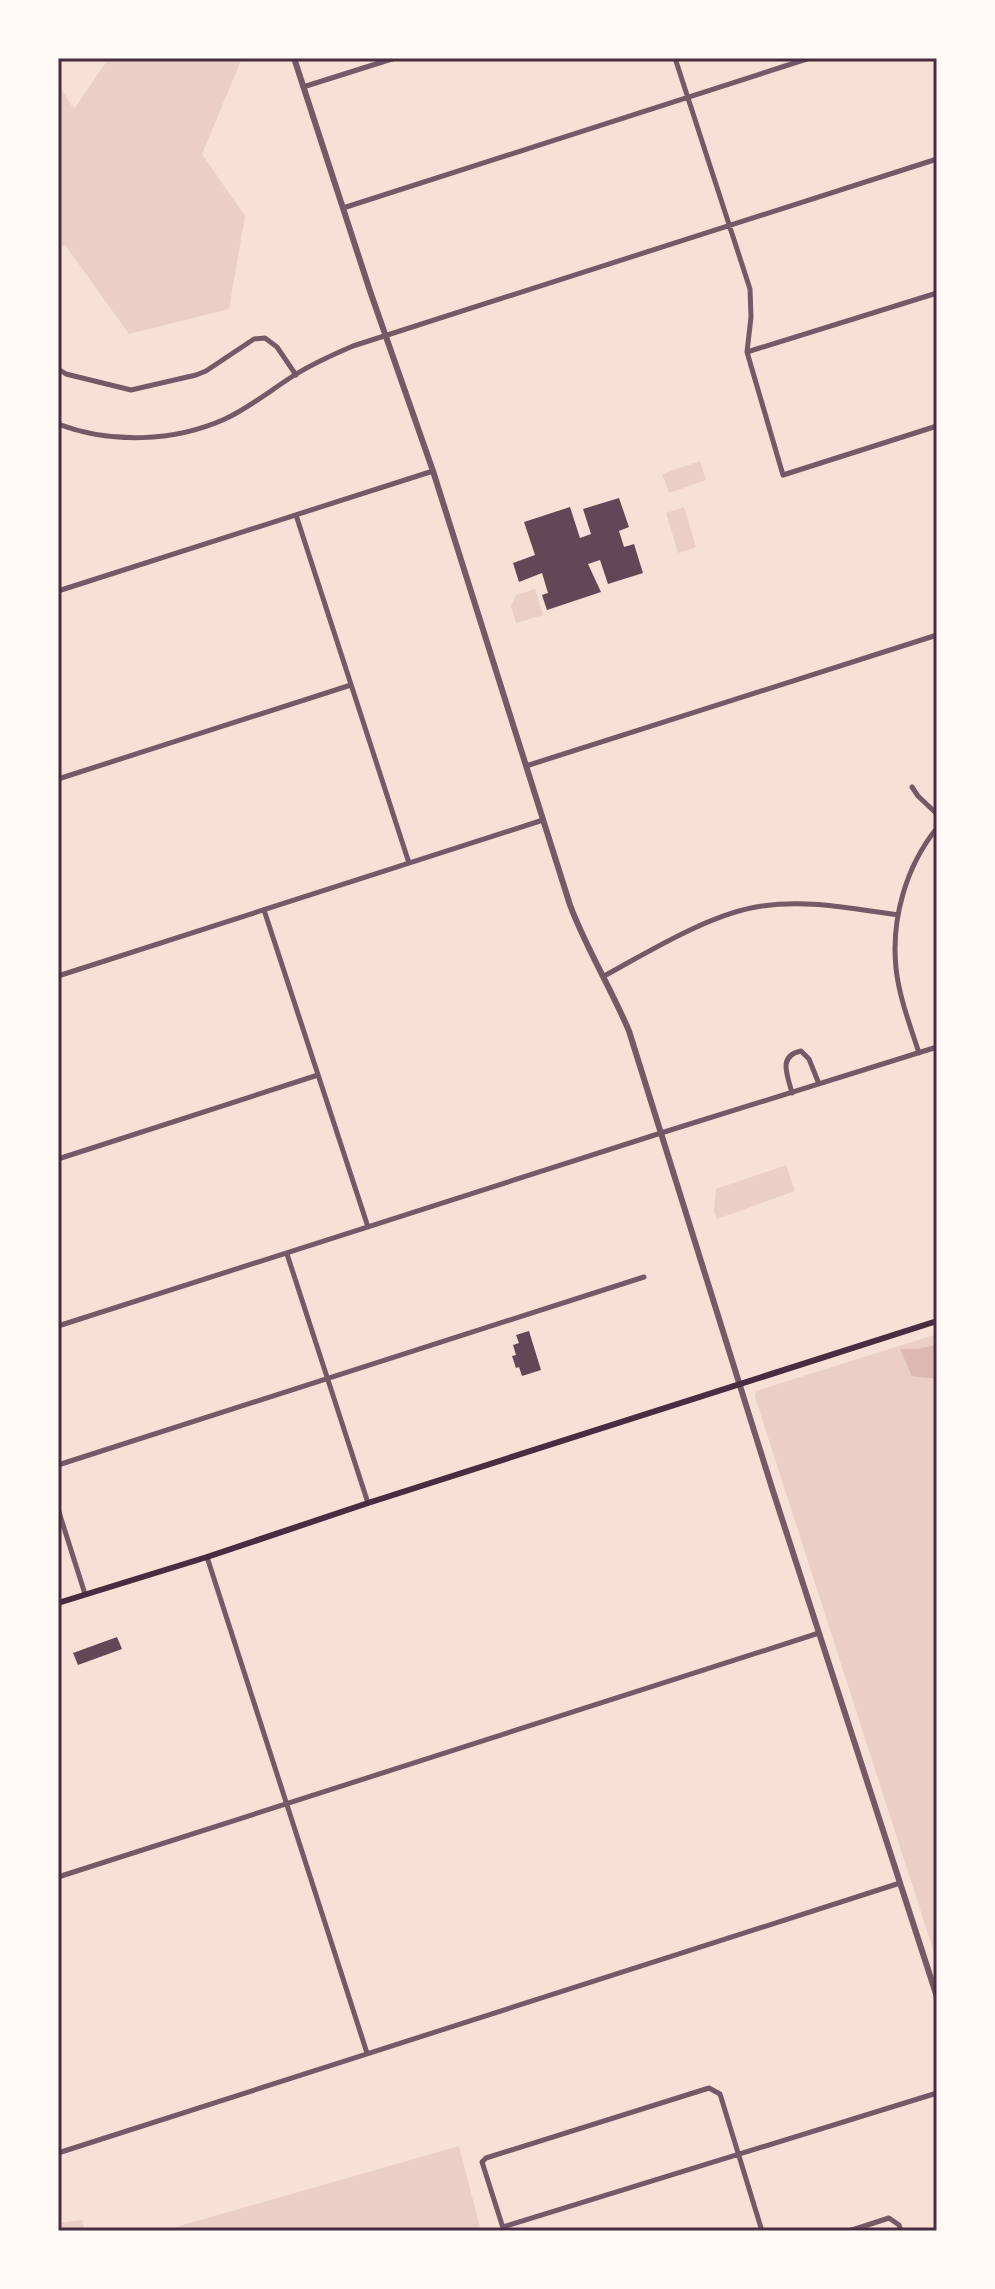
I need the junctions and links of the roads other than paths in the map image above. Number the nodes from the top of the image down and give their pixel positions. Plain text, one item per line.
1 (294, 58) edge
2 (395, 58) edge
3 (675, 58) edge
4 (810, 58) edge
5 (303, 87) junction
6 (688, 97) junction
7 (937, 159) edge
8 (343, 208) junction
9 (729, 225) junction
10 (937, 293) edge
11 (386, 334) junction
12 (747, 352) junction
13 (58, 369) edge
14 (296, 375) junction
15 (58, 424) edge
16 (937, 426) edge
17 (433, 471) junction
18 (296, 515) junction
19 (58, 591) edge
20 (937, 635) edge
21 (351, 685) junction
22 (526, 766) junction
23 (58, 779) edge
24 (912, 787) dead end
25 (937, 814) edge
26 (543, 820) junction
27 (937, 828) edge
28 (409, 863) junction
29 (264, 910) junction
30 (898, 915) junction
31 (58, 976) edge
32 (604, 976) junction
33 (937, 1047) edge
34 (919, 1053) junction
35 (318, 1075) junction
36 (819, 1084) junction
37 (792, 1093) junction
38 (661, 1133) junction
39 (58, 1159) edge
40 (368, 1227) junction
41 (287, 1254) junction
42 (644, 1277) dead end
43 (937, 1321) edge
44 (58, 1326) edge
45 (328, 1378) junction
46 (739, 1383) junction
47 (58, 1465) edge
48 (368, 1503) junction
49 (58, 1509) edge
50 (207, 1557) junction
51 (85, 1594) junction
52 (58, 1603) edge
53 (819, 1633) junction
54 (287, 1804) junction
55 (58, 1877) edge
56 (900, 1883) junction
57 (937, 1997) edge
58 (367, 2053) junction
59 (937, 2093) edge
60 (58, 2153) edge
61 (739, 2153) junction
62 (503, 2229) edge
63 (762, 2231) edge
64 (849, 2231) edge
65 (901, 2231) edge

1 - 5 street
2 - 5 street
3 - 6 street
4 - 6 street
5 - 8 street
6 - 8 street
6 - 9 street
7 - 9 street
8 - 11 street
9 - 11 street
9 - 12 street
10 - 12 street
11 - 14 street
11 - 17 street
12 - 16 street
13 - 14 street
14 - 15 street
17 - 18 street
17 - 22 street
18 - 19 street
18 - 21 street
20 - 22 street
21 - 23 street
21 - 28 street
22 - 26 street
24 - 25 street
26 - 28 street
26 - 32 street
27 - 30 street
28 - 29 street
29 - 31 street
29 - 35 street
30 - 32 street
30 - 34 street
32 - 38 street
33 - 34 street
34 - 36 street
35 - 39 street
35 - 40 street
36 - 37 street
36 - 37 street
37 - 38 street
38 - 40 street
38 - 46 street
40 - 41 street
41 - 44 street
41 - 45 street
42 - 45 street
43 - 46 main road
45 - 47 street
45 - 48 street
46 - 48 main road
46 - 53 street
48 - 50 main road
49 - 51 street
50 - 51 main road
50 - 54 street
51 - 52 main road
53 - 54 street
53 - 56 street
54 - 55 street
54 - 58 street
56 - 57 street
56 - 58 street
58 - 60 street
59 - 61 street
61 - 62 street
61 - 62 street
61 - 63 street
64 - 65 street

